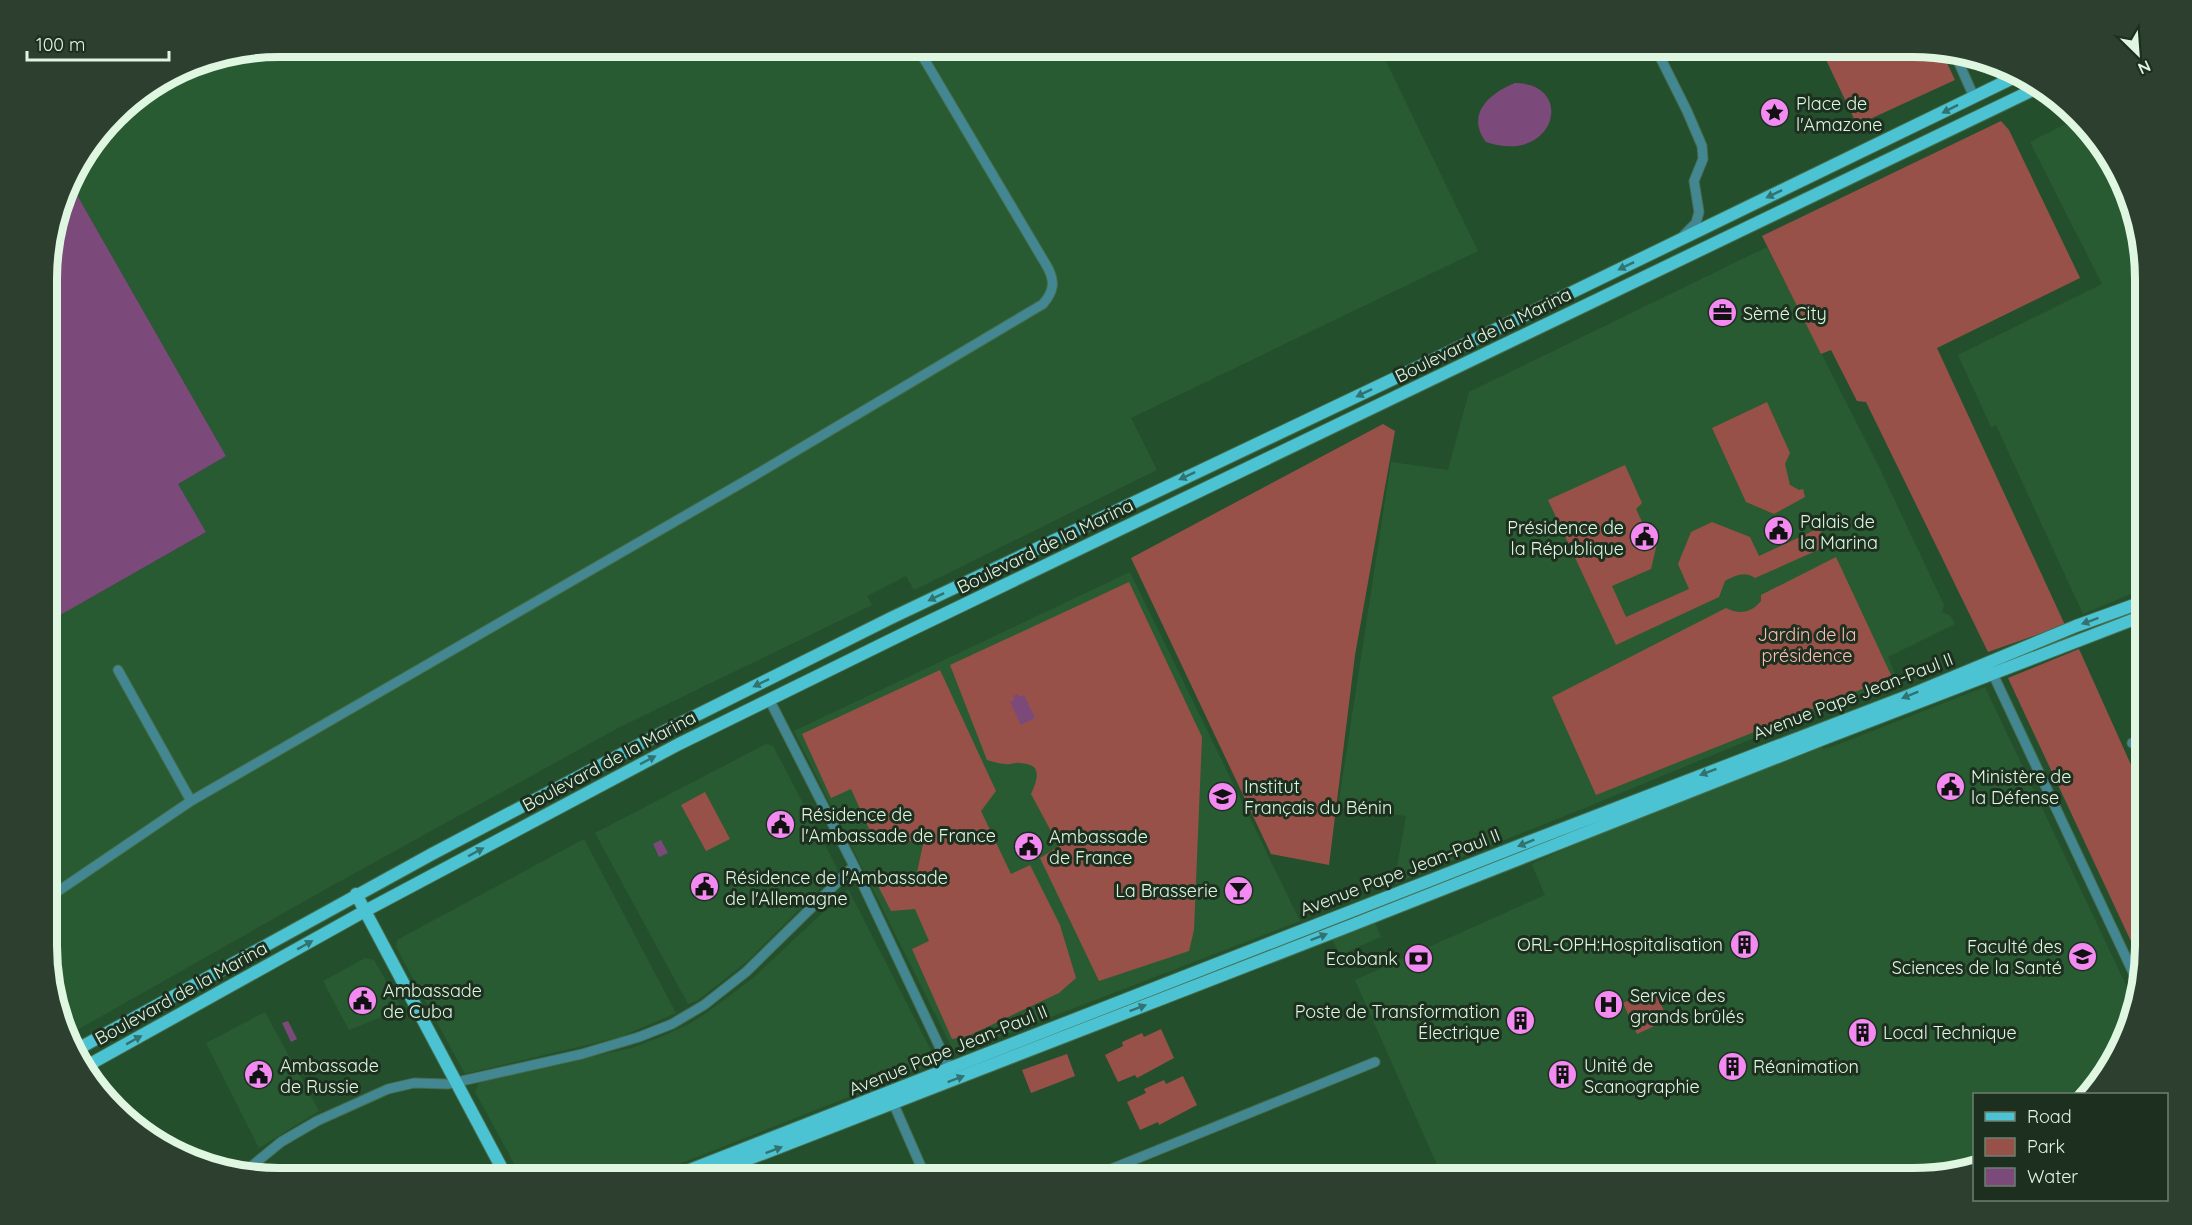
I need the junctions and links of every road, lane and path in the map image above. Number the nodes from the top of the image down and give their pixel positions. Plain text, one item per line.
1 (923, 57) edge
2 (1660, 57) edge
3 (1958, 62) edge
4 (2010, 79) edge
5 (2031, 91) edge
6 (1974, 97) junction
7 (1679, 240) junction
8 (1454, 349) junction
9 (1456, 368) junction
10 (1410, 371) junction
11 (1414, 387) junction
12 (2135, 605) edge
13 (2135, 618) edge
14 (1990, 668) junction
15 (118, 669) dead end
16 (769, 699) junction
17 (2135, 742) edge
18 (2132, 743) dead end
19 (191, 801) junction
20 (854, 866) junction
21 (57, 892) edge
22 (356, 894) junction
23 (1406, 896) junction
24 (365, 911) junction
25 (2133, 972) edge
26 (82, 1047) edge
27 (1375, 1062) dead end
28 (91, 1064) edge
29 (950, 1069) junction
30 (456, 1082) junction
31 (891, 1099) junction
32 (252, 1166) edge
33 (502, 1168) edge
34 (697, 1168) edge
35 (724, 1168) edge
36 (922, 1168) edge
37 (1114, 1168) edge

1 - 19 street
2 - 7 street
3 - 6 street
4 - 6 main road, Boulevard de la Marina
5 - 9 main road, Boulevard de la Marina
6 -> 7 main road, Boulevard de la Marina
7 -> 8 main road, Boulevard de la Marina
8 - 9 main road
8 - 10 main road, Boulevard de la Marina
9 - 11 main road, Boulevard de la Marina
10 - 11 main road
10 -> 22 main road, Boulevard de la Marina
11 - 16 main road, Boulevard de la Marina
12 -> 14 main road, Avenue Pape Jean-Paul II
13 - 14 main road, Avenue Pape Jean-Paul II
14 - 23 main road, Avenue Pape Jean-Paul II
14 - 25 street
15 - 19 street
16 - 20 street
24 -> 16 main road, Boulevard de la Marina
17 - 18 street
19 - 21 street
20 - 29 street
20 - 30 street
22 - 24 main road
22 - 26 main road, Boulevard de la Marina
23 - 29 main road, Avenue Pape Jean-Paul II
31 -> 23 main road, Avenue Pape Jean-Paul II
28 -> 24 main road, Boulevard de la Marina
24 - 30 main road
27 - 37 street
29 - 31 main road, Avenue Pape Jean-Paul II
30 - 32 street
30 - 33 main road
31 - 34 main road, Avenue Pape Jean-Paul II
35 -> 31 main road, Avenue Pape Jean-Paul II
31 - 36 street

